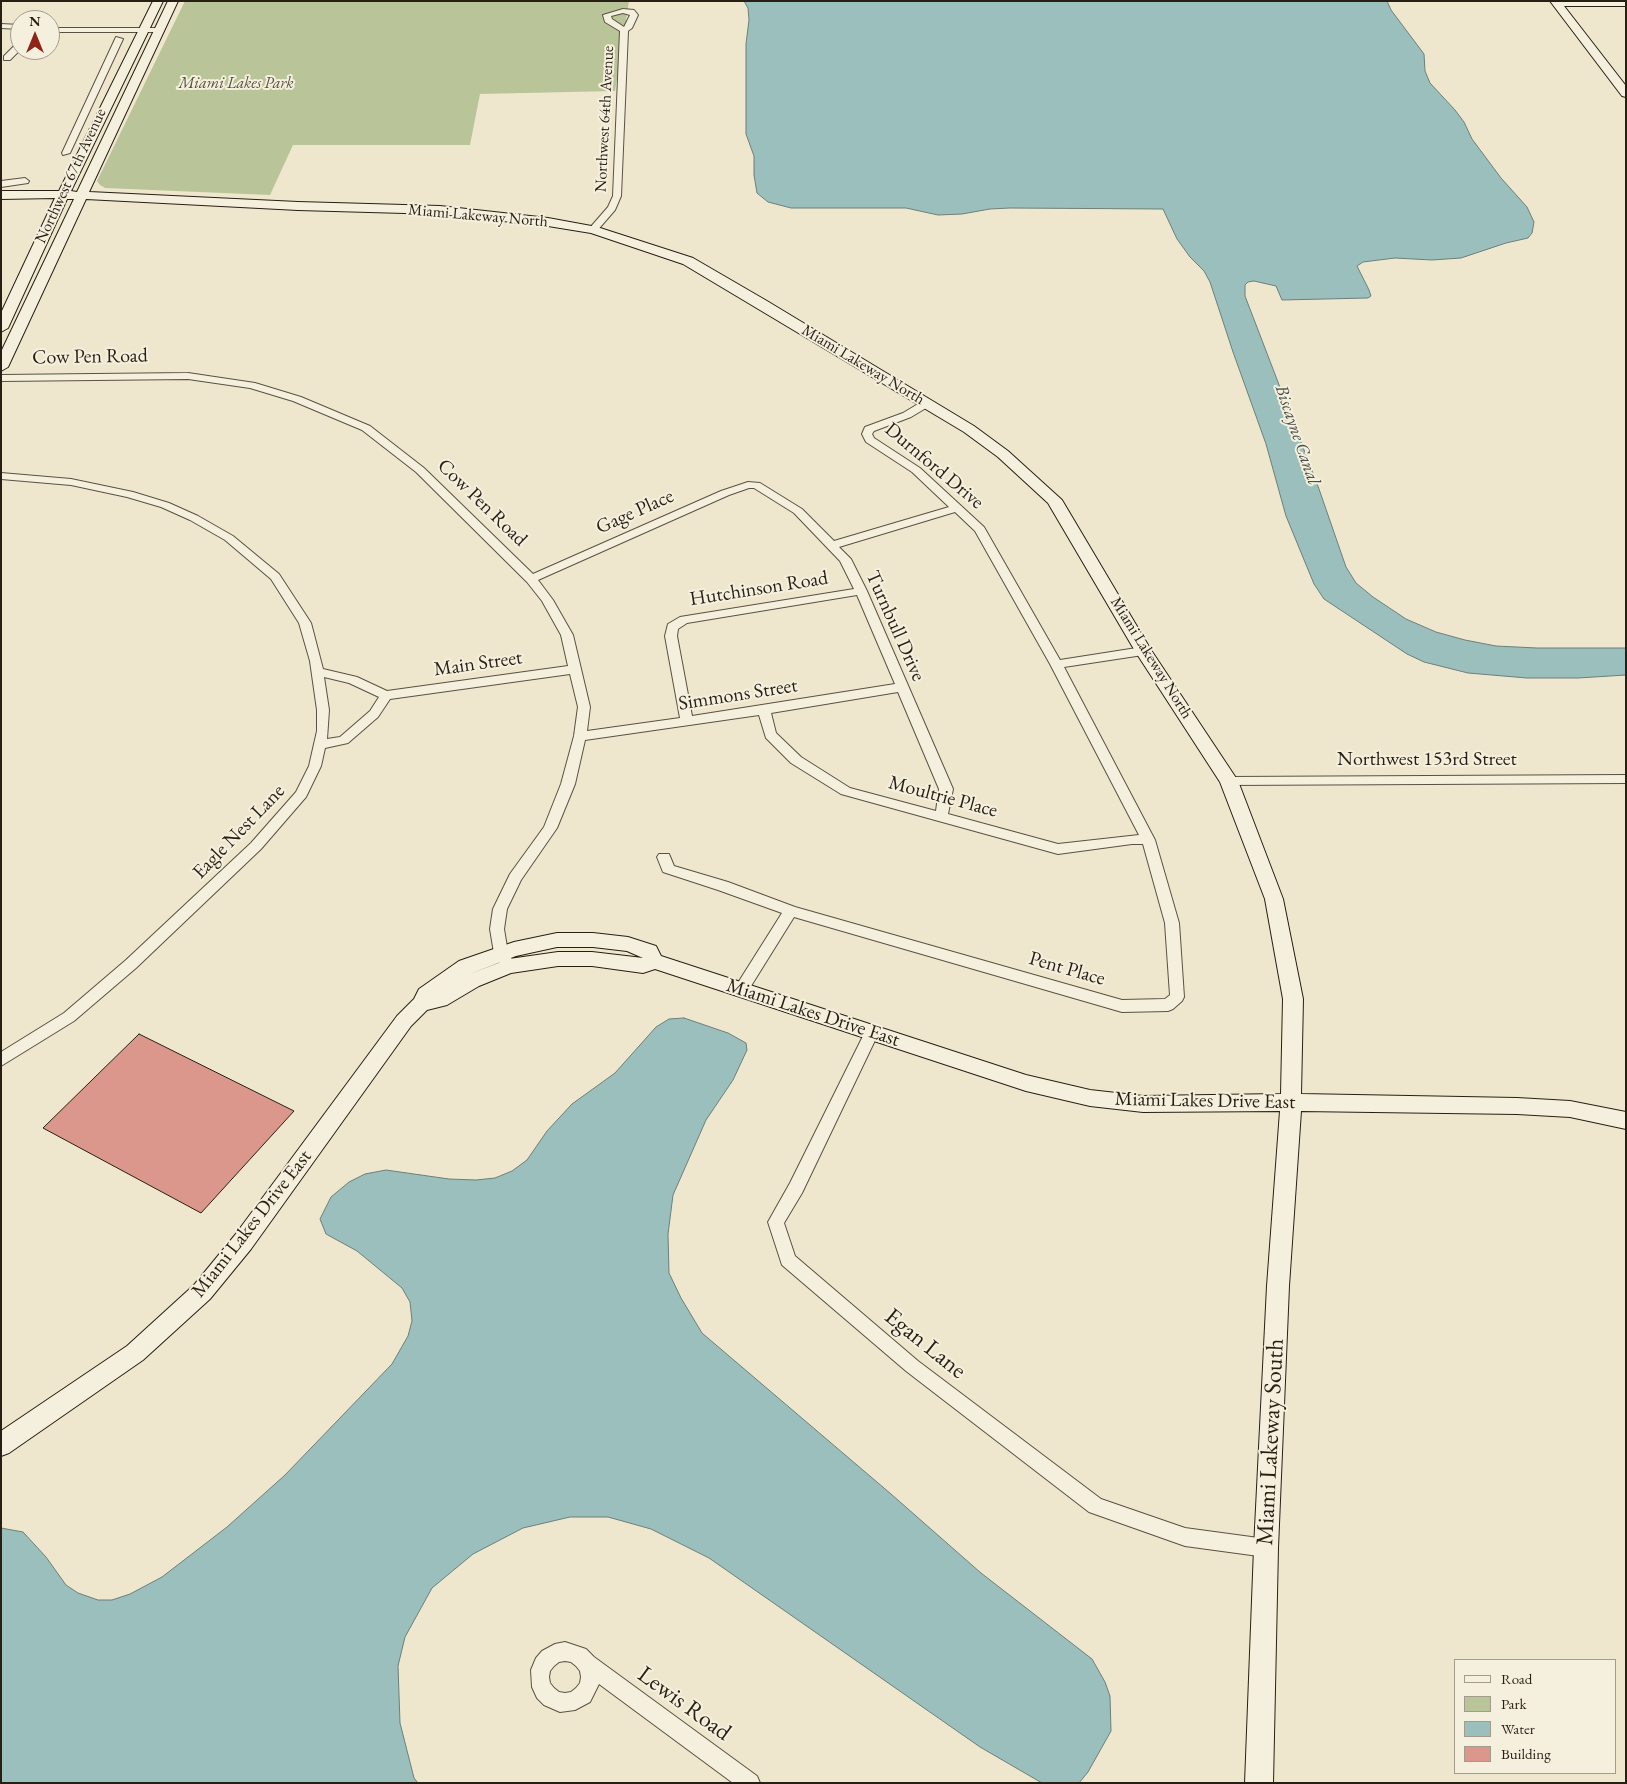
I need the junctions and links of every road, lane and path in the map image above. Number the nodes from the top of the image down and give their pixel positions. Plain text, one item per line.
1 (1556, 2) edge
2 (1626, 3) edge
3 (172, 4) edge
4 (157, 5) edge
5 (60, 30) edge
6 (144, 30) junction
7 (160, 30) junction
8 (624, 30) dead end
9 (120, 39) dead end
10 (10, 55) edge
11 (7, 58) dead end
12 (1626, 94) edge
13 (106, 107) junction
14 (122, 107) junction
15 (66, 153) dead end
16 (24, 181) dead end
17 (1, 184) edge
18 (1, 195) edge
19 (64, 195) junction
20 (82, 196) junction
21 (593, 230) junction
22 (1, 328) edge
23 (1, 367) edge
24 (1, 378) edge
25 (927, 403) junction
26 (1, 476) edge
27 (756, 485) joint
28 (957, 508) junction
29 (833, 545) junction
30 (531, 579) junction
31 (861, 591) junction
32 (1143, 650) junction
33 (1056, 664) junction
34 (575, 669) junction
35 (318, 672) junction
36 (902, 687) junction
37 (386, 695) junction
38 (764, 710) junction
39 (687, 722) junction
40 (580, 736) junction
41 (321, 745) junction
42 (1626, 779) edge
43 (1229, 781) junction
44 (942, 816) junction
45 (1148, 840) junction
46 (664, 857) dead end
47 (791, 911) junction
48 (505, 959) junction
49 (741, 990) junction
50 (872, 1032) junction
51 (1, 1060) edge
52 (1291, 1102) junction
53 (1626, 1121) edge
54 (1, 1445) edge
55 (1266, 1548) junction
56 (589, 1666) dead end
57 (750, 1783) edge
58 (1259, 1783) edge

1 - 2 street
1 - 12 street
3 - 7 street, Northwest 67th Avenue
4 - 6 street, Northwest 67th Avenue
5 - 6 street
6 - 7 street
6 - 13 main road, Northwest 67th Avenue
7 - 14 street, Northwest 67th Avenue
8 - 21 street, Northwest 64th Avenue
9 - 15 street
10 - 11 street
13 - 14 street
13 - 19 street, Northwest 67th Avenue
14 - 20 street, Northwest 67th Avenue
16 - 17 street
18 - 19 street, Miami Lakeway North
19 - 20 street, Miami Lakeway North
19 - 22 street, Northwest 67th Avenue
20 - 21 street, Miami Lakeway North
20 - 23 street, Northwest 67th Avenue
21 - 25 street, Miami Lakeway North
24 - 30 street, Cow Pen Road
25 - 28 street, Durnford Drive
25 - 32 street, Miami Lakeway North
26 - 35 street, Eagle Nest Lane
27 - 29 street, Turnbull Drive
27 - 30 street, Gage Place
28 - 29 street
28 - 33 street, Durnford Drive
29 - 31 street, Turnbull Drive
30 - 34 street, Cow Pen Road
31 - 36 street, Turnbull Drive
31 - 39 street, Hutchinson Road
32 - 33 street
32 - 43 street, Miami Lakeway North
33 - 45 street, Durnford Drive
34 - 37 street, Main Street
34 - 40 street, Cow Pen Road
35 - 37 street
35 - 41 street, Eagle Nest Lane
36 - 38 street, Simmons Street
36 - 44 street, Turnbull Drive
37 - 41 street
38 - 39 street, Simmons Street
38 - 44 street, Moultrie Place
39 - 40 street, Simmons Street
40 - 48 street, Cow Pen Road
41 - 51 street, Eagle Nest Lane
42 - 43 street, Northwest 153rd Street
43 - 52 street, Miami Lakeway North
44 - 45 street, Moultrie Place
45 - 47 street, Pent Place
46 - 47 street, Pent Place
47 - 49 street
48 - 49 street, Miami Lakes Drive East
48 - 54 street, Miami Lakes Drive East
49 - 50 street, Miami Lakes Drive East
50 - 52 street, Miami Lakes Drive East
50 - 55 street, Egan Lane
52 - 53 street, Miami Lakes Drive East
52 - 55 street, Miami Lakeway South
55 - 58 street, Miami Lakeway South
56 - 57 street, Lewis Road

